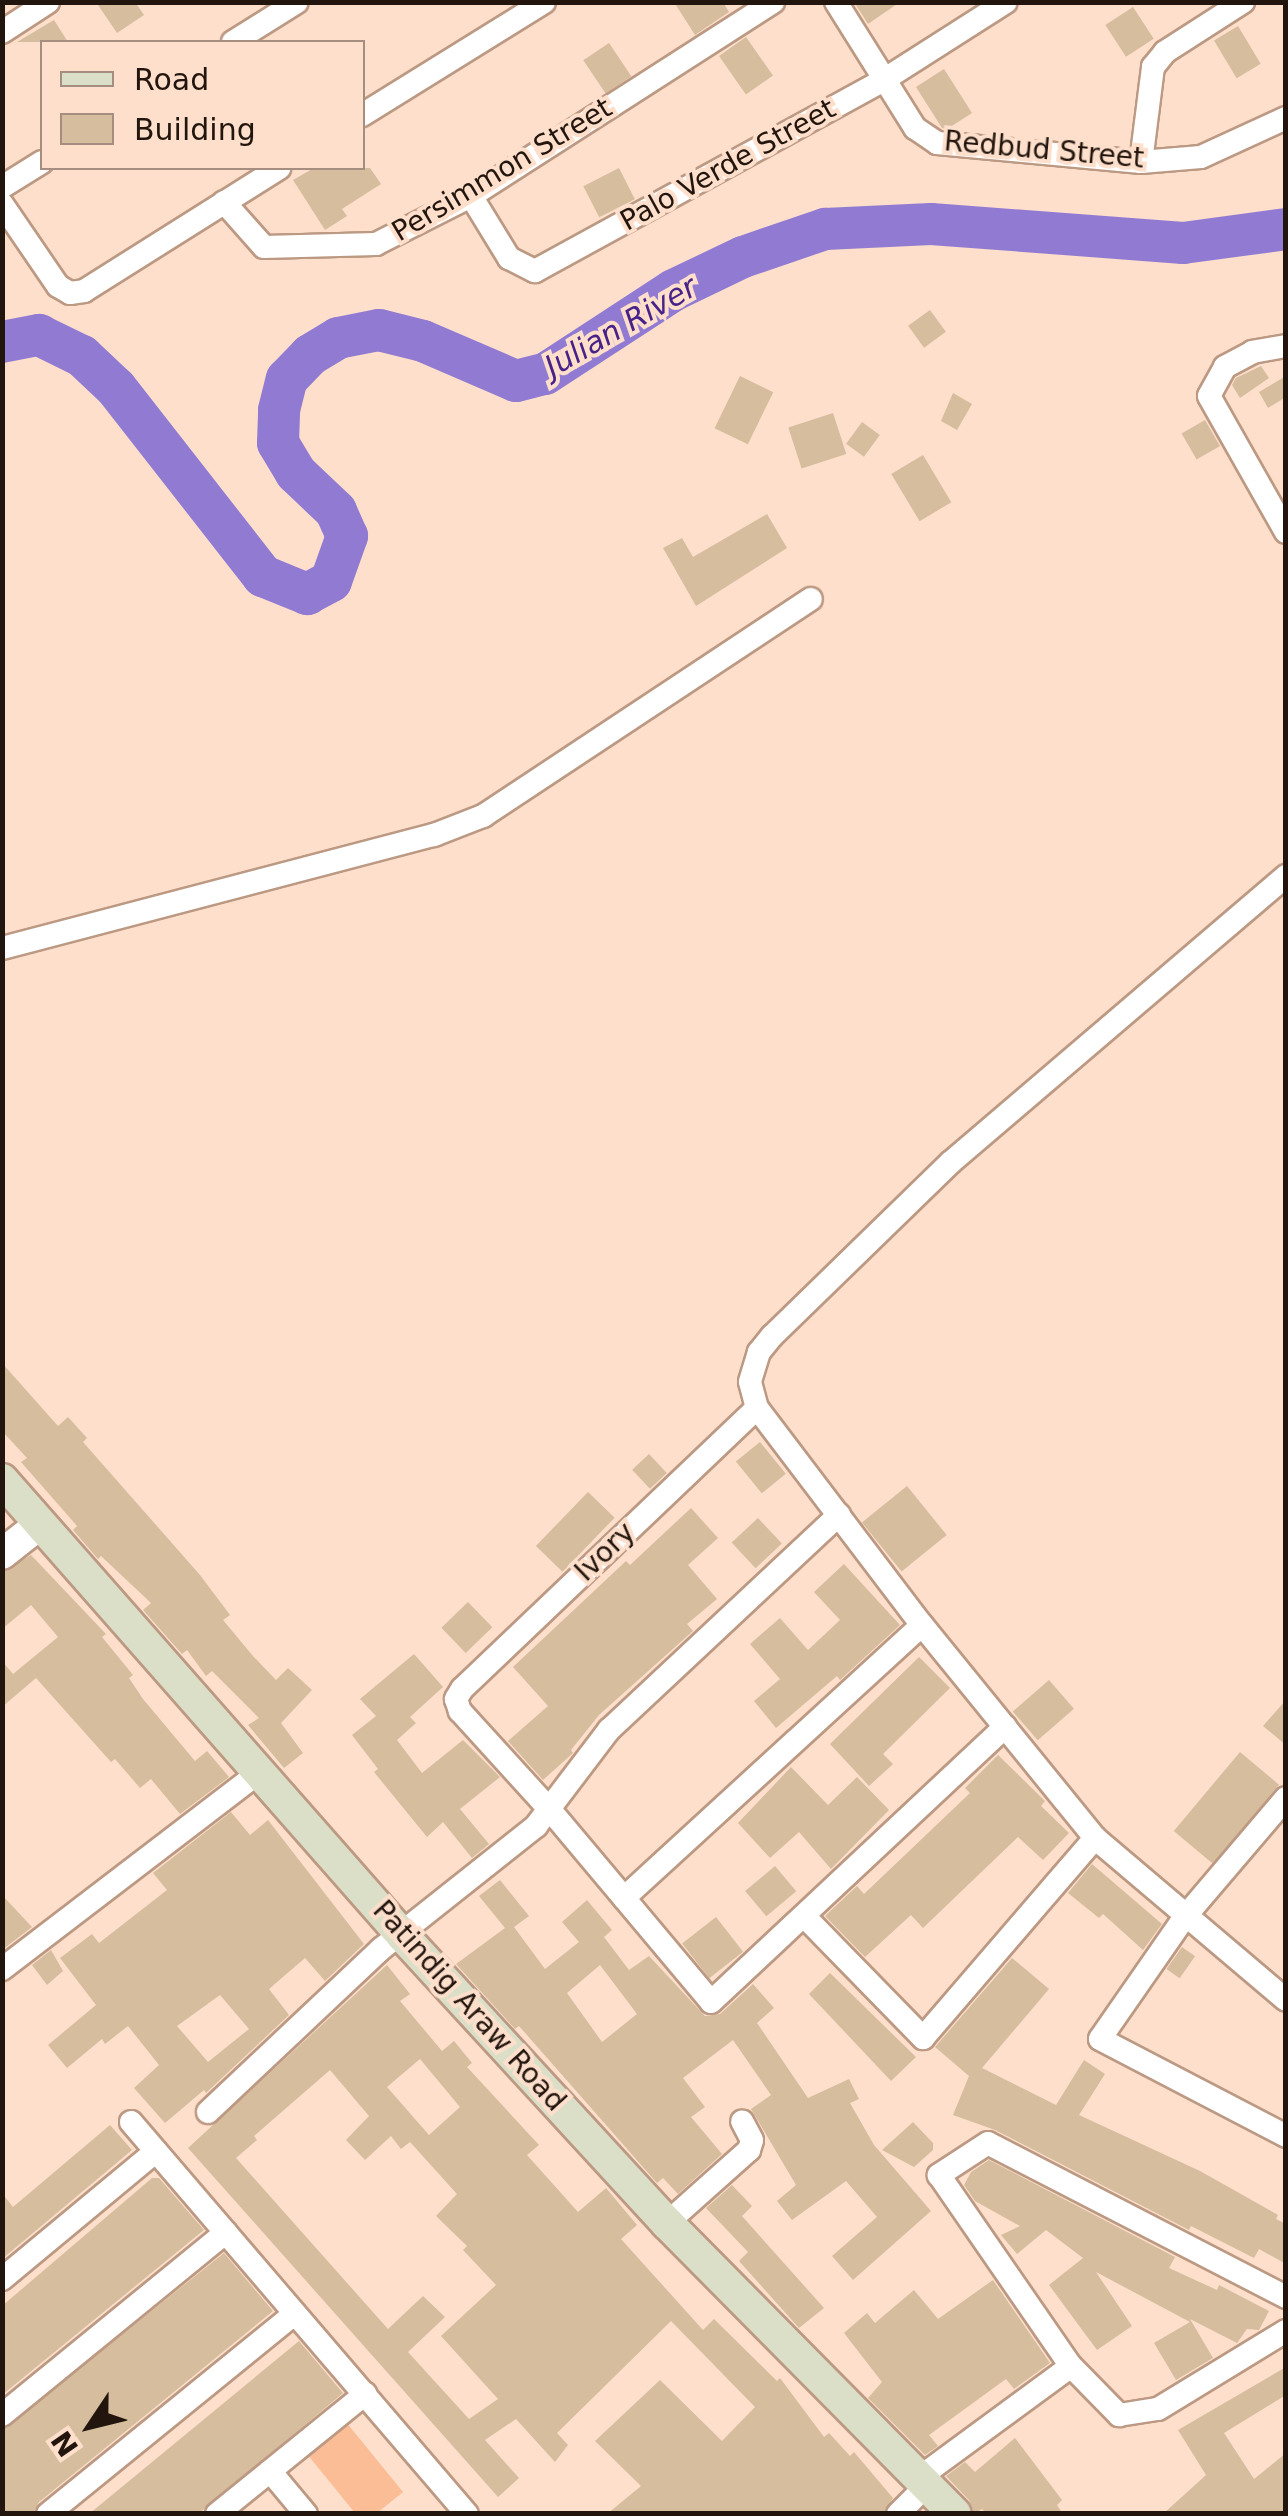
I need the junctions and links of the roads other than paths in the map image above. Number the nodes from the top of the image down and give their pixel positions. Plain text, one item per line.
1 (48, 2) edge
2 (297, 2) edge
3 (544, 2) edge
4 (773, 2) edge
5 (836, 2) edge
6 (1006, 2) edge
7 (1243, 2) edge
8 (2, 32) edge
9 (236, 40) edge
10 (884, 79) junction
11 (365, 114) edge
12 (1286, 118) edge
13 (1141, 162) junction
14 (40, 163) edge
15 (276, 170) edge
16 (2, 187) edge
17 (471, 196) junction
18 (224, 202) junction
19 (2, 204) edge
20 (1282, 353) edge
21 (1277, 495) edge
22 (1286, 532) edge
23 (811, 599) dead end
24 (1286, 876) edge
25 (2, 948) edge
26 (757, 1408) junction
27 (2, 1480) edge
28 (839, 1515) junction
29 (40, 1524) junction
30 (2, 1554) edge
31 (922, 1625) junction
32 (1006, 1726) junction
33 (261, 1771) junction
34 (1286, 1798) edge
35 (551, 1811) junction
36 (1096, 1838) junction
37 (624, 1898) junction
38 (806, 1918) junction
39 (1184, 1918) junction
40 (403, 1936) junction
41 (2, 1969) edge
42 (1286, 2000) edge
43 (208, 2112) dead end
44 (742, 2121) dead end
45 (131, 2122) dead end
46 (1286, 2136) edge
47 (156, 2151) junction
48 (666, 2223) junction
49 (226, 2232) junction
50 (2, 2279) edge
51 (1286, 2297) edge
52 (295, 2312) junction
53 (1286, 2331) edge
54 (1071, 2366) junction
55 (365, 2394) junction
56 (2, 2415) edge
57 (270, 2471) junction
58 (923, 2481) junction
59 (48, 2514) edge
60 (217, 2514) edge
61 (306, 2514) edge
62 (467, 2514) edge
63 (898, 2514) edge
64 (956, 2514) edge

1 - 8 street
2 - 9 street
3 - 11 street
4 - 17 street, Persimmon Street
5 - 10 street, Redbud Street
6 - 10 street, Palo Verde Street
7 - 13 street
10 - 13 street, Redbud Street
10 - 17 street, Palo Verde Street
12 - 13 street, Redbud Street
14 - 16 street
15 - 18 street
17 - 18 street, Persimmon Street
18 - 19 street
20 - 21 street
21 - 22 street
23 - 25 street
24 - 26 street
26 - 28 street
26 - 35 street, Ivory
27 - 29 main road, Patindig Araw Road
28 - 31 street
28 - 35 street
29 - 30 street
29 - 33 main road, Patindig Araw Road
31 - 32 street
31 - 37 street
32 - 36 street
32 - 38 street
33 - 40 main road, Patindig Araw Road
33 - 41 street
34 - 39 street
35 - 37 street
35 - 40 street
36 - 38 street
36 - 39 street
37 - 38 street
39 - 42 street
39 - 46 street
40 - 43 street
40 - 48 main road, Patindig Araw Road
44 - 48 street
45 - 47 street
47 - 49 street
47 - 50 street
48 - 58 main road, Patindig Araw Road
49 - 52 street
49 - 56 street
51 - 54 street
52 - 55 street
52 - 59 street
53 - 54 street
54 - 58 street
55 - 57 street
55 - 62 street
57 - 60 street
57 - 61 street
58 - 63 street
58 - 64 main road, Patindig Araw Road

